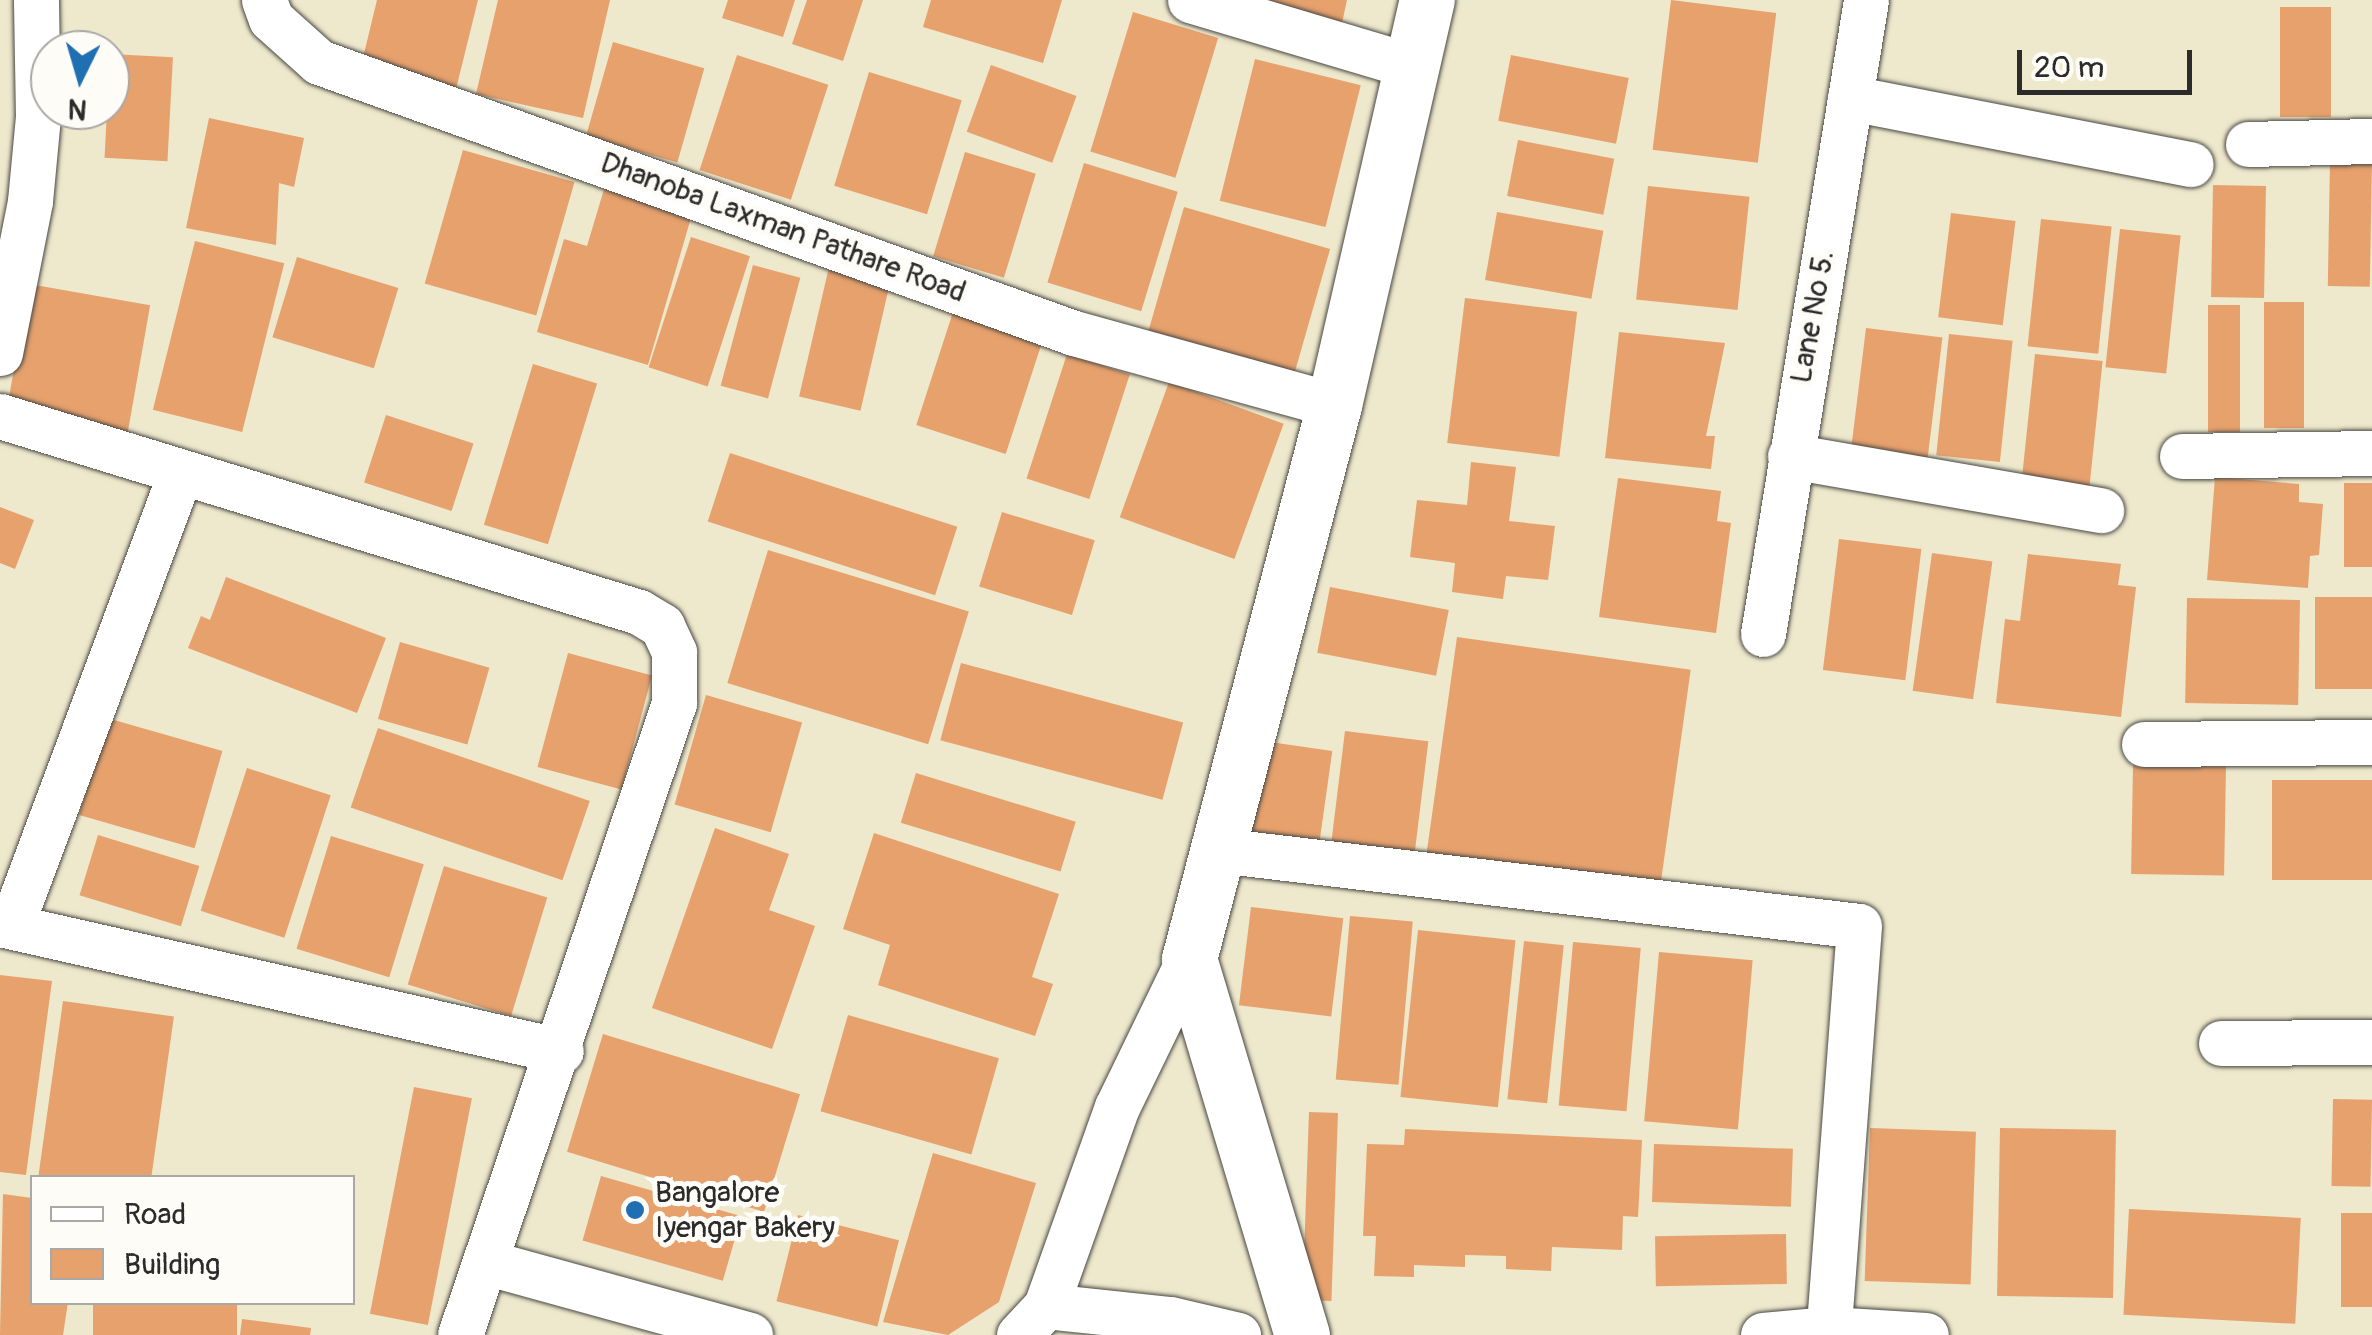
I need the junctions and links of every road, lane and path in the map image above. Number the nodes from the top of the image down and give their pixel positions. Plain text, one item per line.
1 (36, 0) edge
2 (264, 0) edge
3 (1190, 0) edge
4 (1427, 0) edge
5 (1866, 0) edge
6 (1412, 66) junction
7 (1850, 98) junction
8 (2372, 141) edge
9 (2248, 144) dead end
10 (2191, 164) dead end
11 (0, 353) edge
12 (1334, 405) junction
13 (0, 416) edge
14 (2372, 453) edge
15 (1790, 456) junction
16 (2182, 456) dead end
17 (180, 474) junction
18 (2100, 510) dead end
19 (1763, 634) dead end
20 (2372, 742) edge
21 (2144, 744) dead end
22 (1218, 850) junction
23 (6, 925) edge
24 (1189, 959) junction
25 (2372, 1042) edge
26 (2221, 1043) dead end
27 (561, 1051) junction
28 (485, 1262) junction
29 (1032, 1321) edge
30 (1829, 1329) junction
31 (460, 1335) edge
32 (750, 1335) edge
33 (1238, 1335) edge
34 (1302, 1335) edge
35 (1763, 1335) edge
36 (1926, 1335) edge

1 - 11 street
2 - 12 street, Dhanoba Laxman Pathare Road
3 - 6 street
4 - 6 street
5 - 7 street, Lane No 5.
6 - 12 street
7 - 10 street
7 - 15 street, Lane No 5.
8 - 9 street
12 - 22 street
13 - 17 street
14 - 16 street
15 - 18 street
15 - 19 street, Lane No 5.
17 - 23 street
17 - 27 street
20 - 21 street
22 - 24 street
22 - 30 street
23 - 27 street
24 - 29 street
24 - 34 street
25 - 26 street
27 - 28 street
28 - 31 street
28 - 32 street
29 - 33 street
30 - 35 street
30 - 36 street

